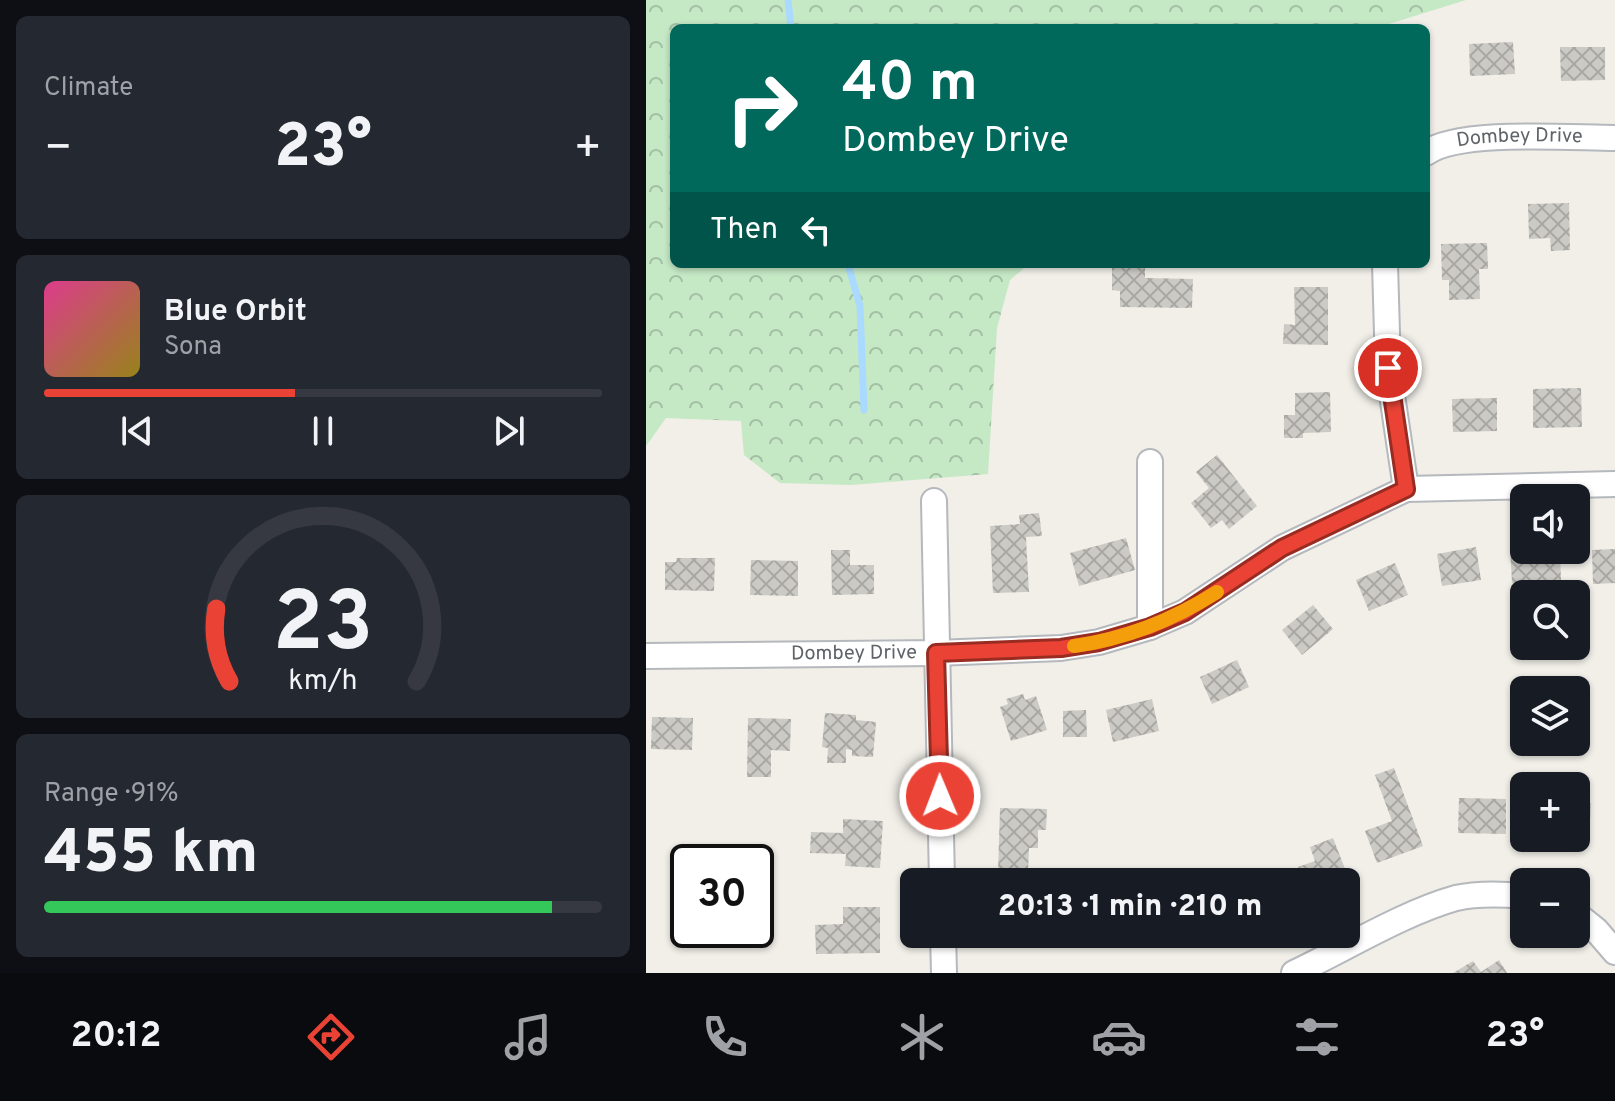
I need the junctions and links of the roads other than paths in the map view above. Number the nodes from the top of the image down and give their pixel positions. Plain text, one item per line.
1 (1615, 138) edge
2 (1430, 151) edge
3 (1385, 268) edge
4 (1150, 462) dead end
5 (1615, 484) edge
6 (1406, 489) junction
7 (934, 501) dead end
8 (1150, 627) junction
9 (936, 653) junction
10 (646, 656) edge
11 (942, 868) edge
12 (1510, 896) edge
13 (1590, 925) edge
14 (943, 948) edge
15 (1615, 952) edge
16 (944, 973) edge
17 (1294, 973) edge

1 - 2 street, Dombey Drive
3 - 6 street
4 - 8 street
5 - 6 street, Dombey Drive
6 - 8 street, Dombey Drive
7 - 9 street
8 - 9 street, Dombey Drive
9 - 10 street, Dombey Drive
9 - 11 street
12 - 17 street
13 - 15 street
14 - 16 street

